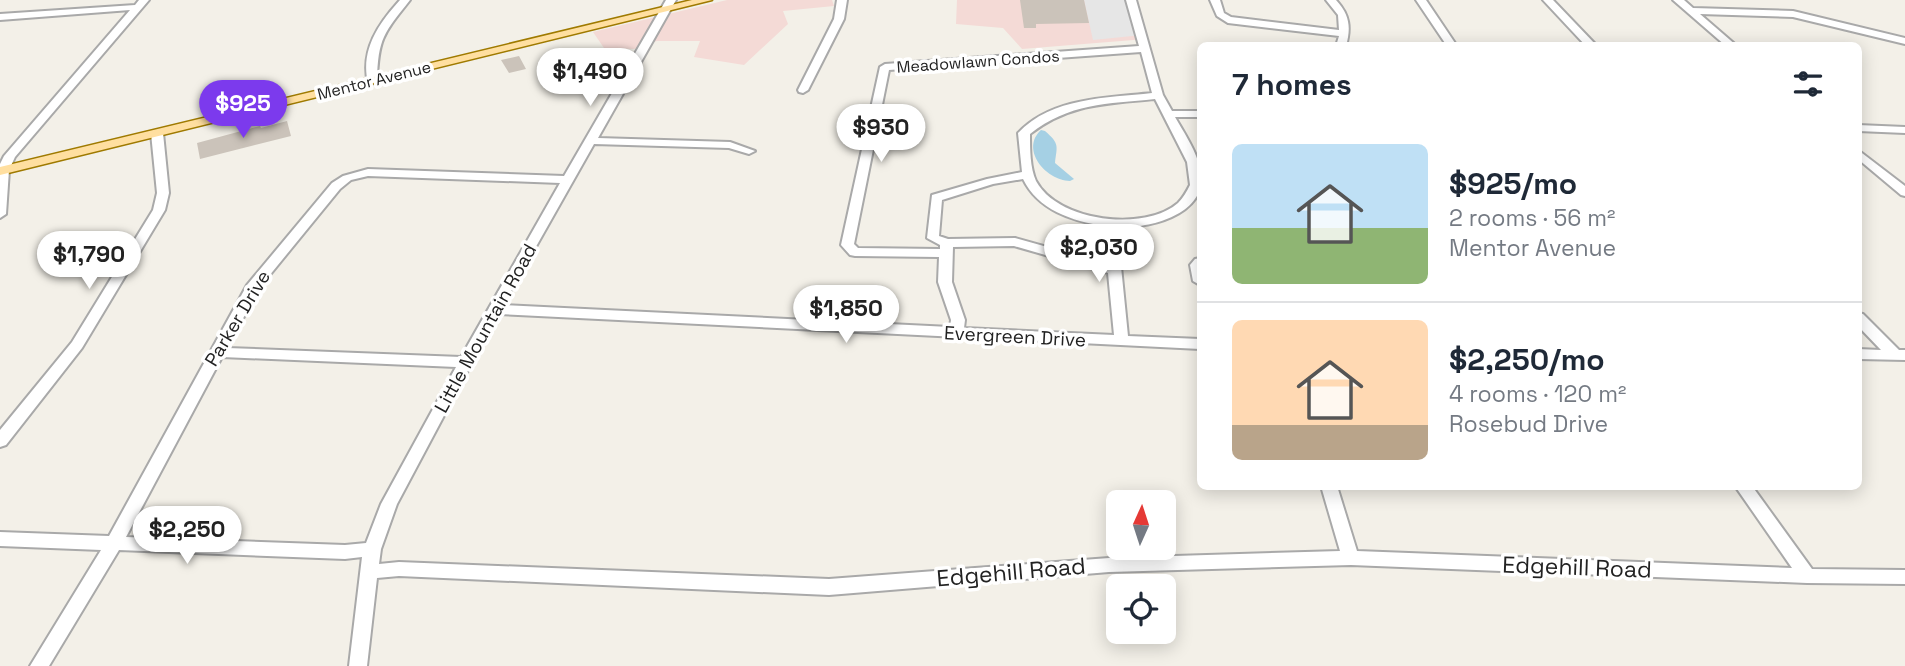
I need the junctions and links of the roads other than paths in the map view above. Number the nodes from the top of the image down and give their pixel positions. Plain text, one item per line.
1 (405, 0) edge
2 (706, 0) edge
3 (842, 0) edge
4 (1131, 0) edge
5 (1215, 0) edge
6 (1331, 0) edge
7 (1421, 0) edge
8 (1548, 0) edge
9 (1678, 0) edge
10 (141, 3) edge
11 (669, 5) edge
12 (1691, 11) junction
13 (0, 17) edge
14 (1345, 34) junction
15 (1905, 41) edge
16 (1342, 42) edge
17 (1449, 42) edge
18 (1588, 42) edge
19 (1727, 42) edge
20 (1145, 49) junction
21 (372, 81) junction
22 (803, 90) dead end
23 (1158, 95) junction
24 (1167, 114) junction
25 (1197, 114) edge
26 (1862, 128) edge
27 (1905, 130) edge
28 (157, 133) junction
29 (589, 141) junction
30 (749, 151) dead end
31 (1862, 156) edge
32 (2, 170) edge
33 (1029, 174) junction
34 (566, 180) junction
35 (1905, 192) edge
36 (0, 214) edge
37 (1110, 223) junction
38 (947, 248) junction
39 (1115, 270) junction
40 (494, 309) junction
41 (1862, 321) edge
42 (956, 333) junction
43 (1122, 341) junction
44 (1197, 344) edge
45 (215, 352) junction
46 (1862, 354) edge
47 (1900, 355) edge
48 (466, 362) junction
49 (0, 441) edge
50 (1330, 490) edge
51 (1746, 490) edge
52 (0, 539) edge
53 (113, 545) junction
54 (372, 549) junction
55 (1351, 558) junction
56 (369, 572) junction
57 (1807, 576) junction
58 (1905, 577) edge
59 (39, 666) edge
60 (358, 666) edge

1 - 21 street
2 - 11 main road, Mentor Avenue
3 - 22 street
4 - 20 street
5 - 14 street
6 - 14 street
7 - 17 street
8 - 18 street
9 - 12 street
10 - 13 street
10 - 32 street
11 - 21 main road, Mentor Avenue
11 - 29 street, Little Mountain Road
12 - 15 street
12 - 19 street
14 - 16 street
20 - 23 street
20 - 38 street, Meadowlawn Condos
21 - 28 main road, Mentor Avenue
23 - 24 street
23 - 33 street
24 - 25 street
24 - 37 street
26 - 27 street
28 - 32 main road, Mentor Avenue
28 - 49 street
29 - 30 street
29 - 34 street, Little Mountain Road
31 - 35 street
32 - 36 street
33 - 37 street
33 - 38 street
34 - 40 street, Little Mountain Road
34 - 45 street, Parker Drive
37 - 39 street
38 - 39 street, Meadowlawn Condos
38 - 42 street
39 - 43 street
40 - 42 street, Evergreen Drive
40 - 48 street, Little Mountain Road
41 - 47 street
42 - 43 street, Evergreen Drive
43 - 44 street, Evergreen Drive
45 - 48 street
45 - 53 street, Parker Drive
46 - 47 street
48 - 54 street, Little Mountain Road
50 - 55 street
51 - 57 street
52 - 53 street
53 - 54 street
53 - 59 street, Parker Drive
54 - 56 street, Little Mountain Road
55 - 56 street, Edgehill Road
55 - 57 street, Edgehill Road
56 - 60 street, Little Mountain Road
57 - 58 street, Edgehill Road

